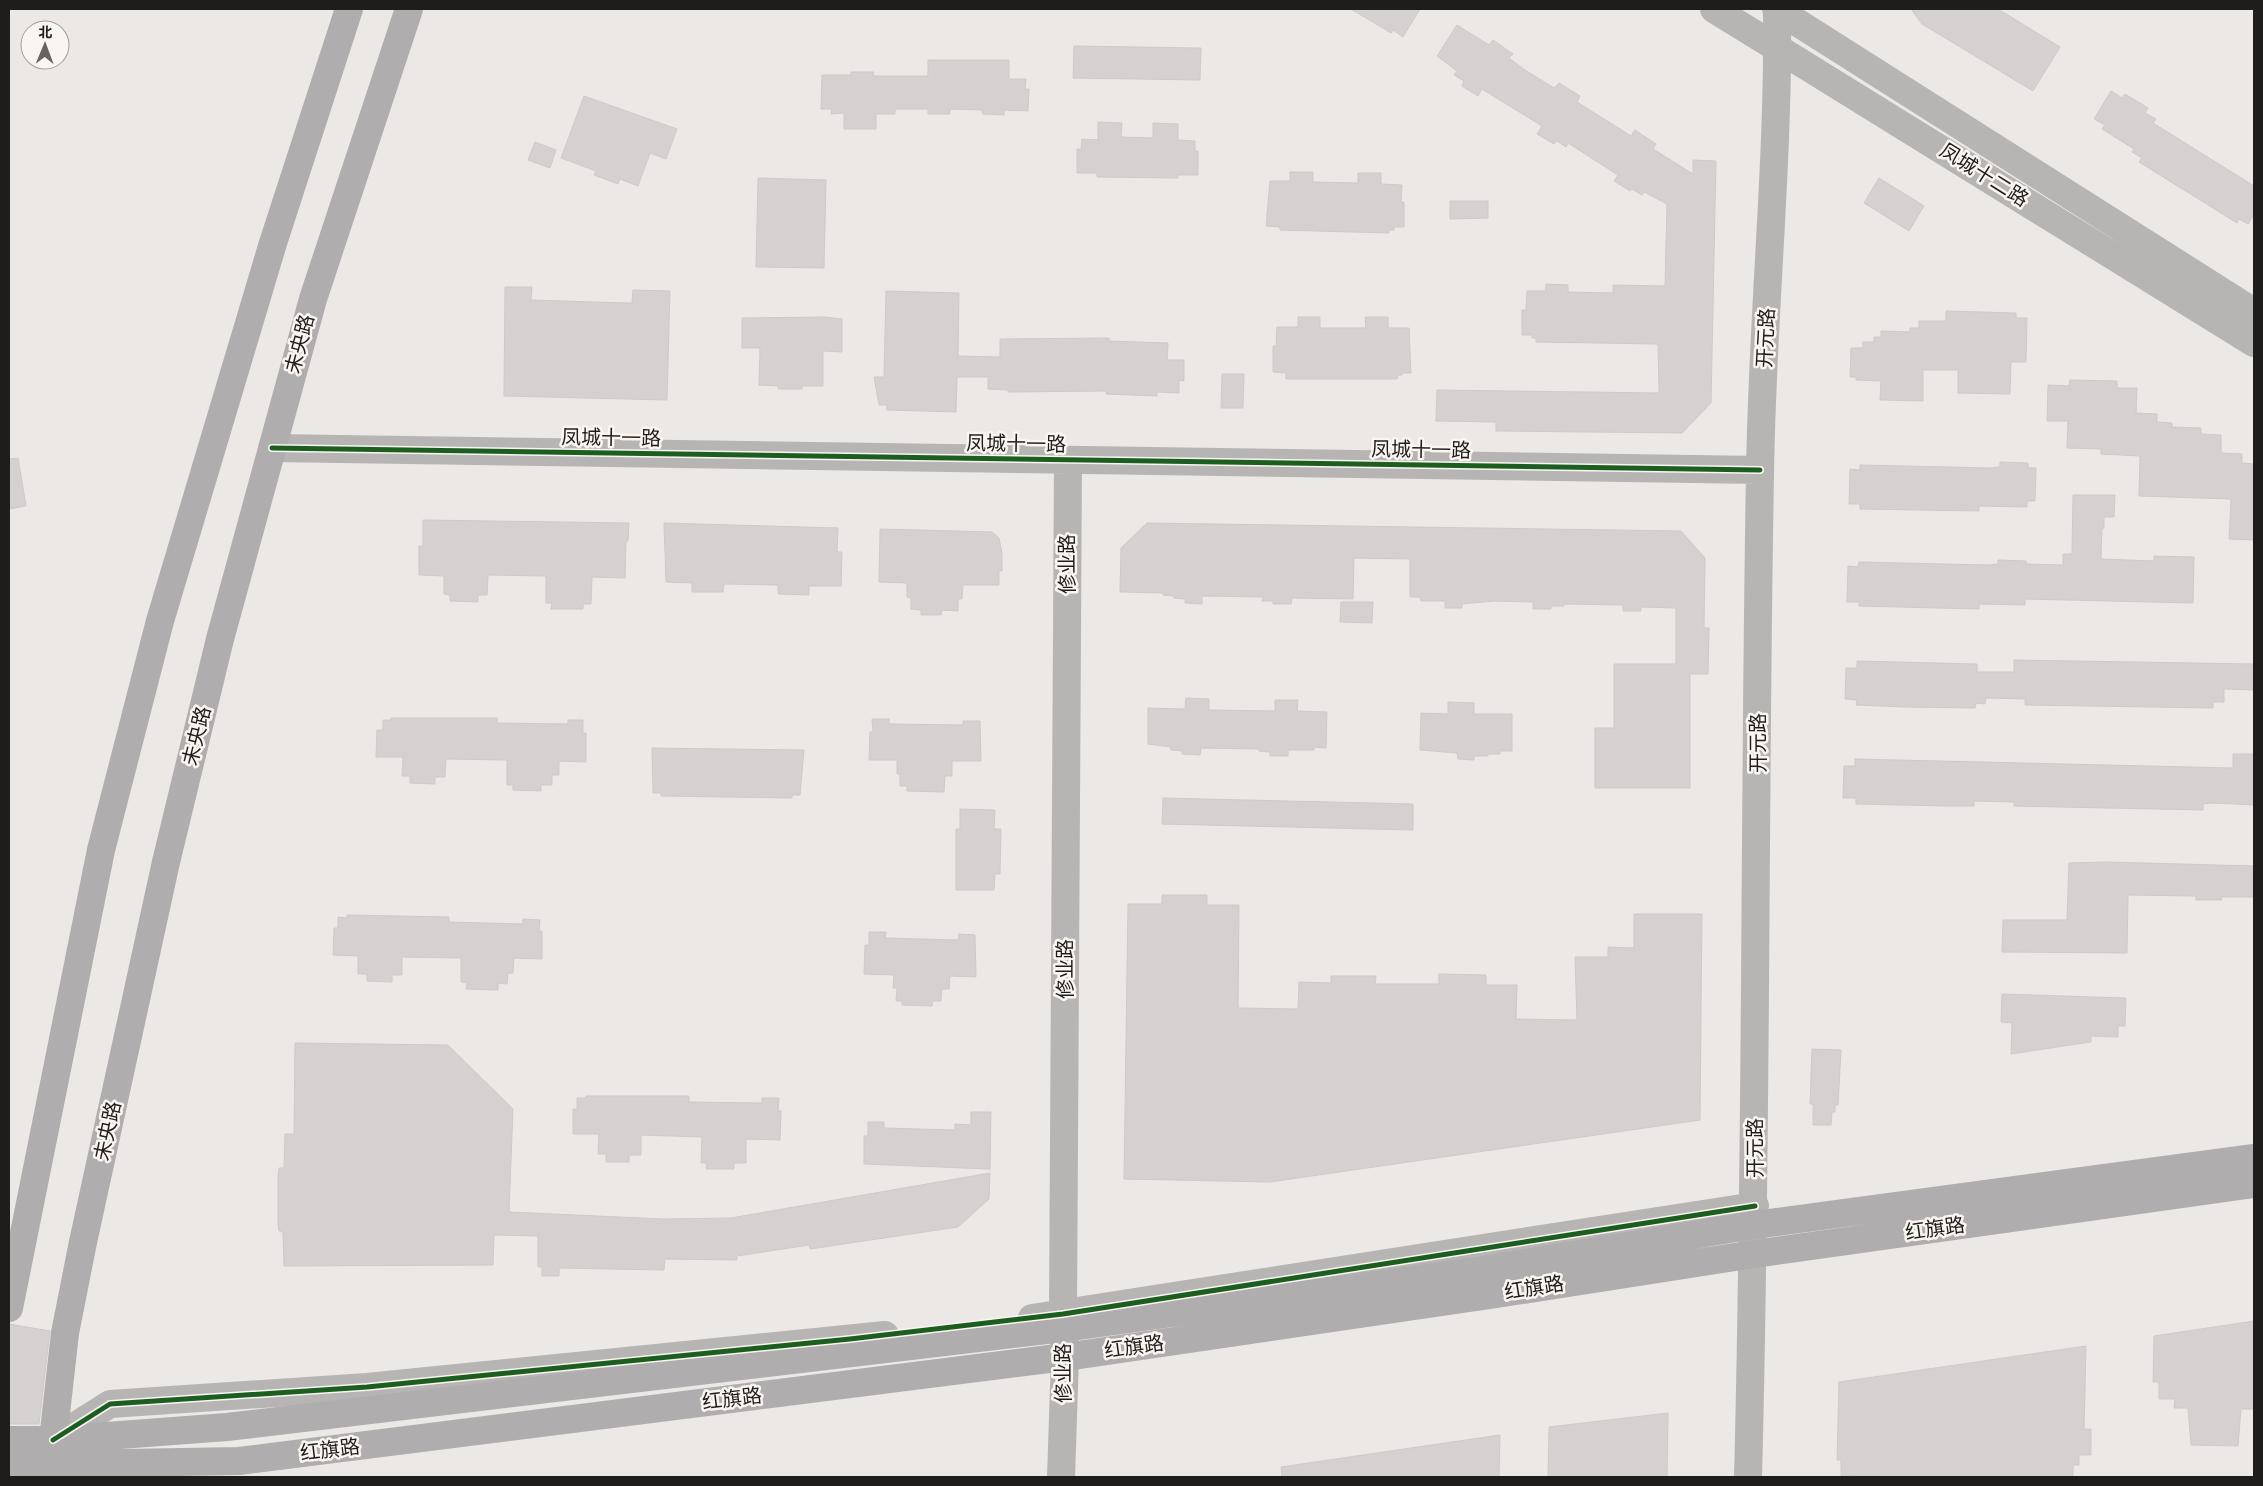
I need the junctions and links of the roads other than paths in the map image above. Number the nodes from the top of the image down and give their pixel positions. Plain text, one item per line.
1 (350, 9) edge
2 (410, 9) edge
3 (1714, 9) edge
4 (1777, 9) edge
5 (1778, 47) junction
6 (2254, 312) edge
7 (2254, 343) edge
8 (272, 448) junction
9 (1068, 460) junction
10 (1760, 470) junction
11 (2254, 1158) edge
12 (2254, 1184) edge
13 (1754, 1216) junction
14 (1754, 1254) junction
15 (9, 1308) edge
16 (1063, 1321) junction
17 (1065, 1357) junction
18 (9, 1440) edge
19 (48, 1461) edge
20 (9, 1465) edge
21 (1061, 1477) edge
22 (1748, 1477) edge

1 - 15 main road
2 - 8 main road, 未央路
3 - 5 street, 凤城十二路
4 - 5 street, 开元路
4 - 6 street, 凤城十二路
5 - 7 street, 凤城十二路
5 - 10 street, 开元路
8 - 9 street, 凤城十一路
8 - 19 main road, 未央路
9 - 10 street, 凤城十一路
9 - 16 street, 修业路
10 - 13 street, 开元路
11 - 13 main road, 红旗路
12 - 14 main road, 红旗路
13 - 14 street, 开元路
13 - 16 main road, 红旗路
14 - 17 main road, 红旗路
14 - 22 street, 开元路
16 - 17 street, 修业路
16 - 19 main road, 红旗路
17 - 19 main road, 红旗路
17 - 21 street, 修业路
18 - 19 main road, 红旗路
19 - 20 main road, 红旗路

